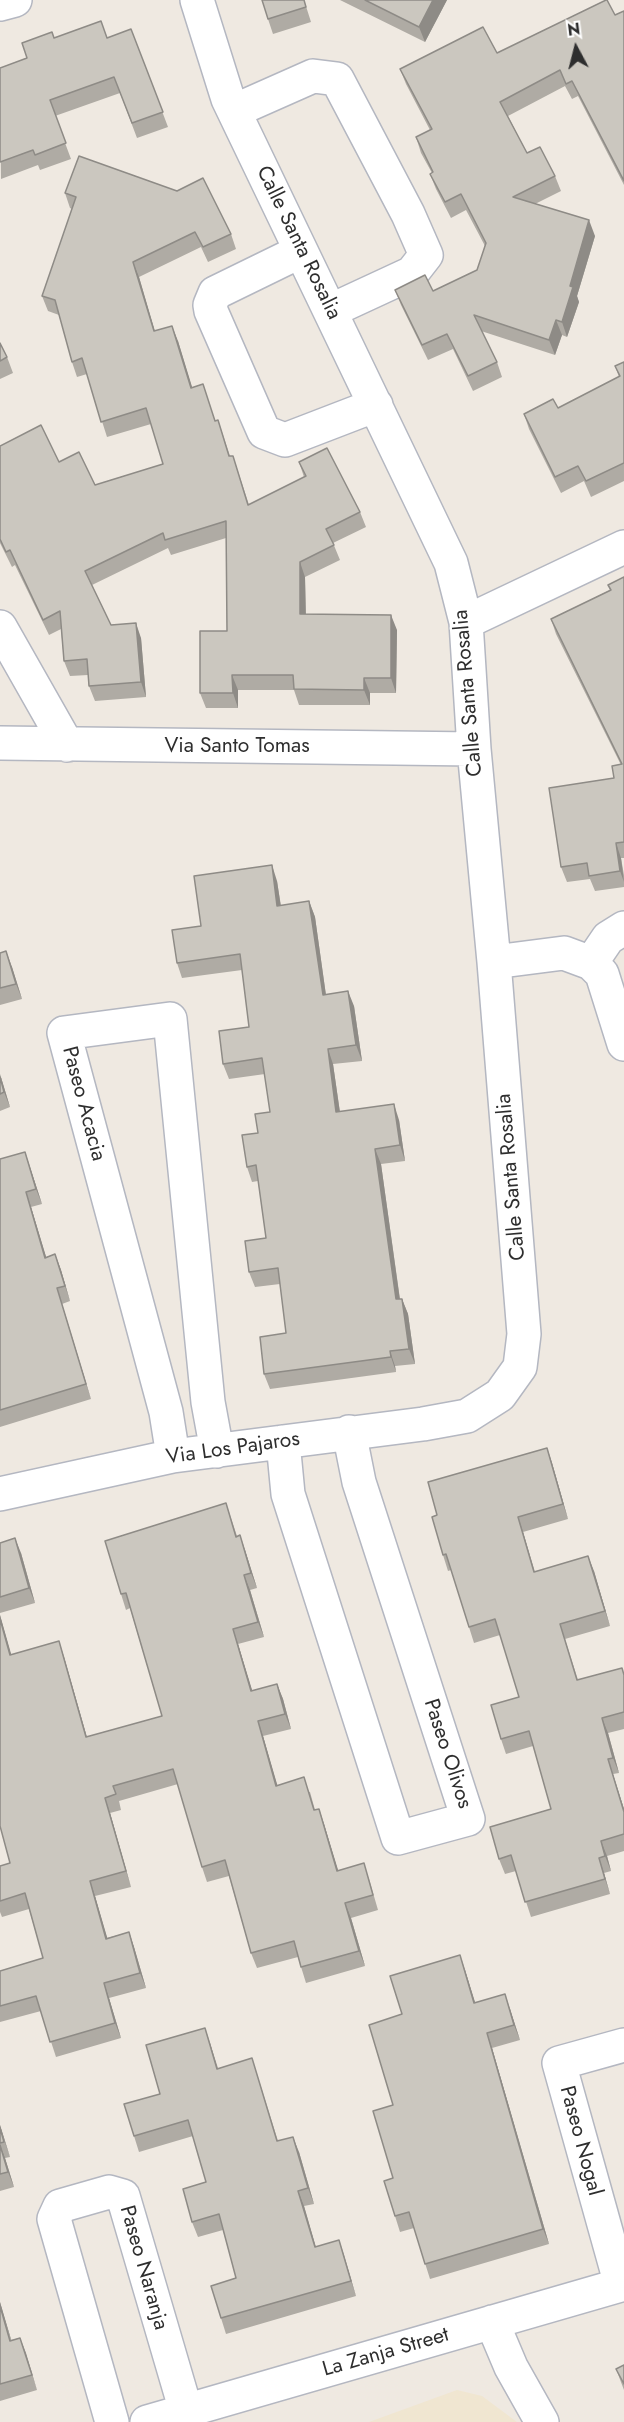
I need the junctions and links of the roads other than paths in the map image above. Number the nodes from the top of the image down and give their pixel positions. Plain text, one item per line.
1 (15, 0) edge
2 (198, 0) edge
3 (0, 4) edge
4 (234, 111) junction
5 (301, 251) junction
6 (330, 310) junction
7 (376, 405) junction
8 (624, 547) edge
9 (466, 622) junction
10 (0, 627) edge
11 (0, 743) edge
12 (67, 745) junction
13 (474, 749) junction
14 (624, 927) edge
15 (494, 962) junction
16 (591, 963) junction
17 (624, 1044) edge
18 (467, 1416) joint
19 (350, 1432) junction
20 (283, 1442) junction
21 (217, 1451) junction
22 (173, 1456) junction
23 (0, 1494) edge
24 (624, 2045) edge
25 (622, 2284) edge
26 (492, 2322) junction
27 (186, 2411) junction
28 (112, 2422) edge
29 (147, 2422) edge
30 (542, 2422) edge

1 - 3 street
2 - 4 street, Calle Santa Rosalia
4 - 5 street, Calle Santa Rosalia
4 - 6 street
5 - 6 street, Calle Santa Rosalia
5 - 7 street
6 - 7 street, Calle Santa Rosalia
7 - 9 street, Calle Santa Rosalia
8 - 9 street
9 - 13 street, Calle Santa Rosalia
10 - 12 street
11 - 12 street, Via Santo Tomas
12 - 13 street, Via Santo Tomas
13 - 15 street, Calle Santa Rosalia
14 - 16 street
15 - 16 street
15 - 18 street, Calle Santa Rosalia
16 - 17 street
18 - 19 street, Via Los Pajaros
19 - 20 street, Via Los Pajaros
19 - 20 street, Paseo Olivos
20 - 21 street, Via Los Pajaros
21 - 22 street, Via Los Pajaros
21 - 22 street, Paseo Acacia
22 - 23 street, Via Los Pajaros
24 - 25 street, Paseo Nogal
25 - 26 street, La Zanja Street
26 - 27 street, La Zanja Street
26 - 30 street
27 - 28 street, Paseo Naranja
27 - 29 street, La Zanja Street

